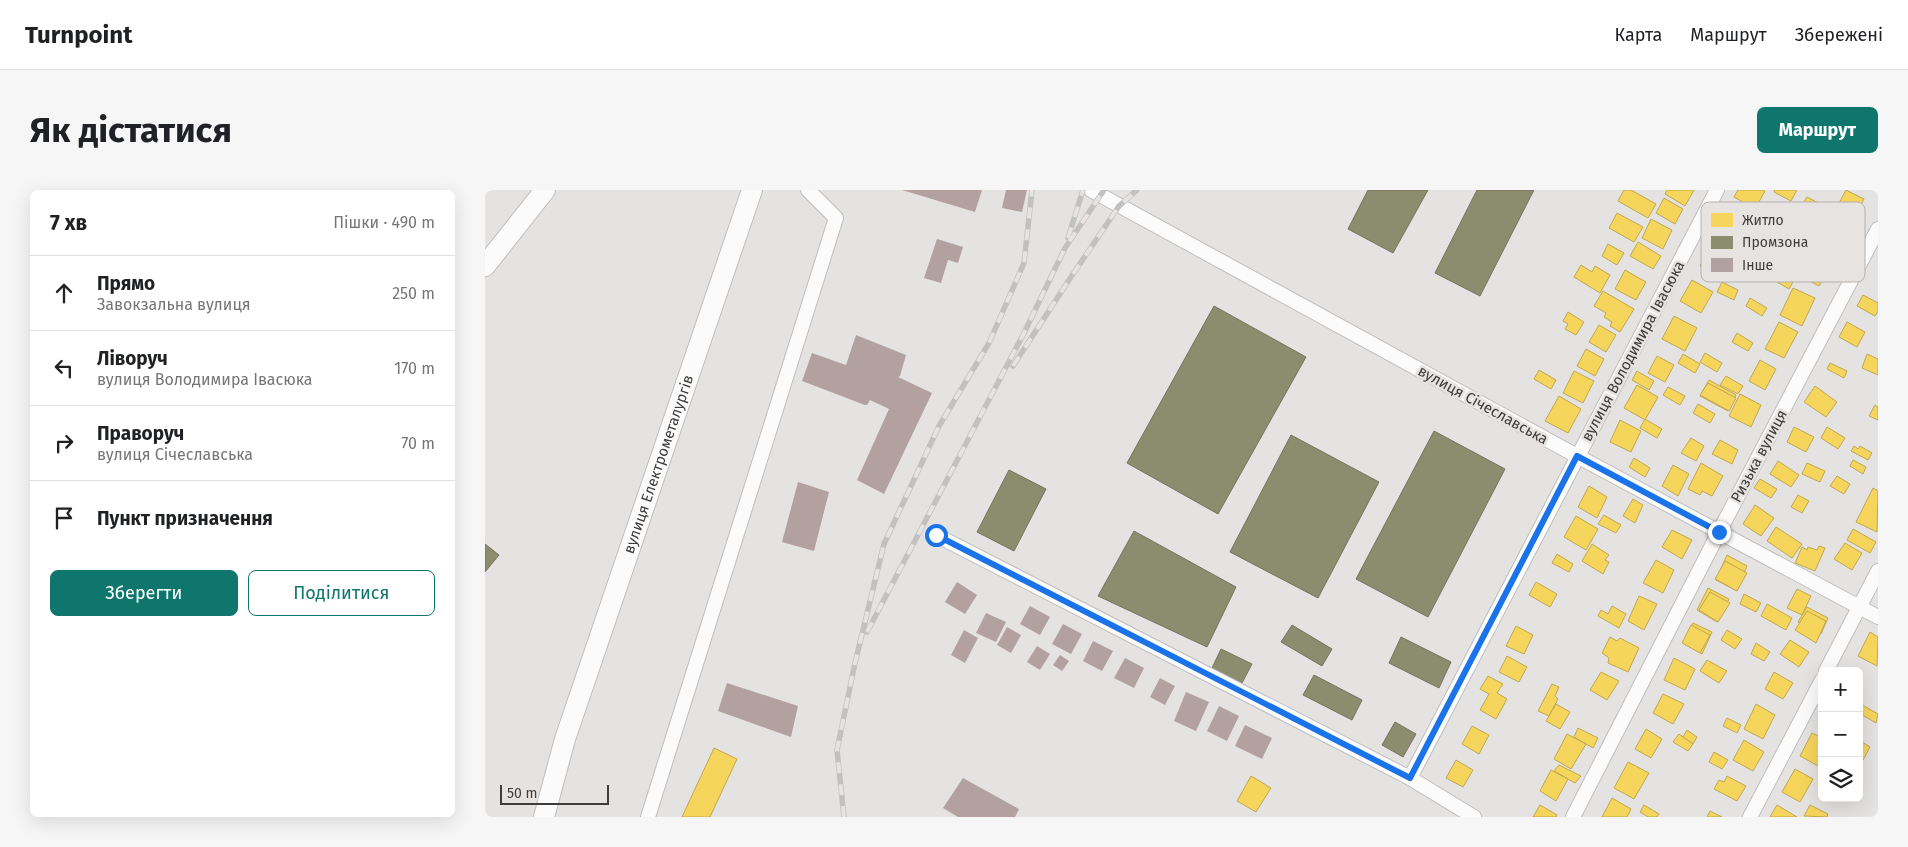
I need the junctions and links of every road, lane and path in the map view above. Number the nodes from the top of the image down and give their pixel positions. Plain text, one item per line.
1 (545, 190) edge
2 (752, 190) edge
3 (808, 190) edge
4 (1091, 190) edge
5 (1717, 190) edge
6 (1711, 202) edge
7 (1701, 220) edge
8 (1878, 229) edge
9 (1865, 254) edge
10 (485, 266) edge
11 (1850, 282) edge
12 (1577, 456) junction
13 (1719, 532) junction
14 (936, 535) dead end
15 (1878, 571) edge
16 (1860, 607) junction
17 (1878, 617) edge
18 (1828, 667) edge
19 (1818, 688) edge
20 (565, 739) junction
21 (1410, 778) junction
22 (532, 817) edge
23 (544, 817) edge
24 (648, 817) edge
25 (1474, 817) edge
26 (1573, 817) edge
27 (1750, 817) edge

1 - 10 main road
2 - 20 main road, вулиця Електрометалургів
3 - 24 street
4 - 12 street, вулиця Січеславська
5 - 6 street, вулиця Володимира Івасюка
7 - 12 street, вулиця Володимира Івасюка
8 - 9 street, Ризька вулиця
11 - 13 street, Ризька вулиця
12 - 13 street, вулиця Січеславська
12 - 21 street, вулиця Володимира Івасюка
13 - 16 street, вулиця Січеславська
13 - 26 street, Ризька вулиця
14 - 21 street
15 - 16 street
16 - 17 street, вулиця Січеславська
16 - 18 street
19 - 27 street
20 - 22 main road
20 - 23 main road
21 - 25 street

